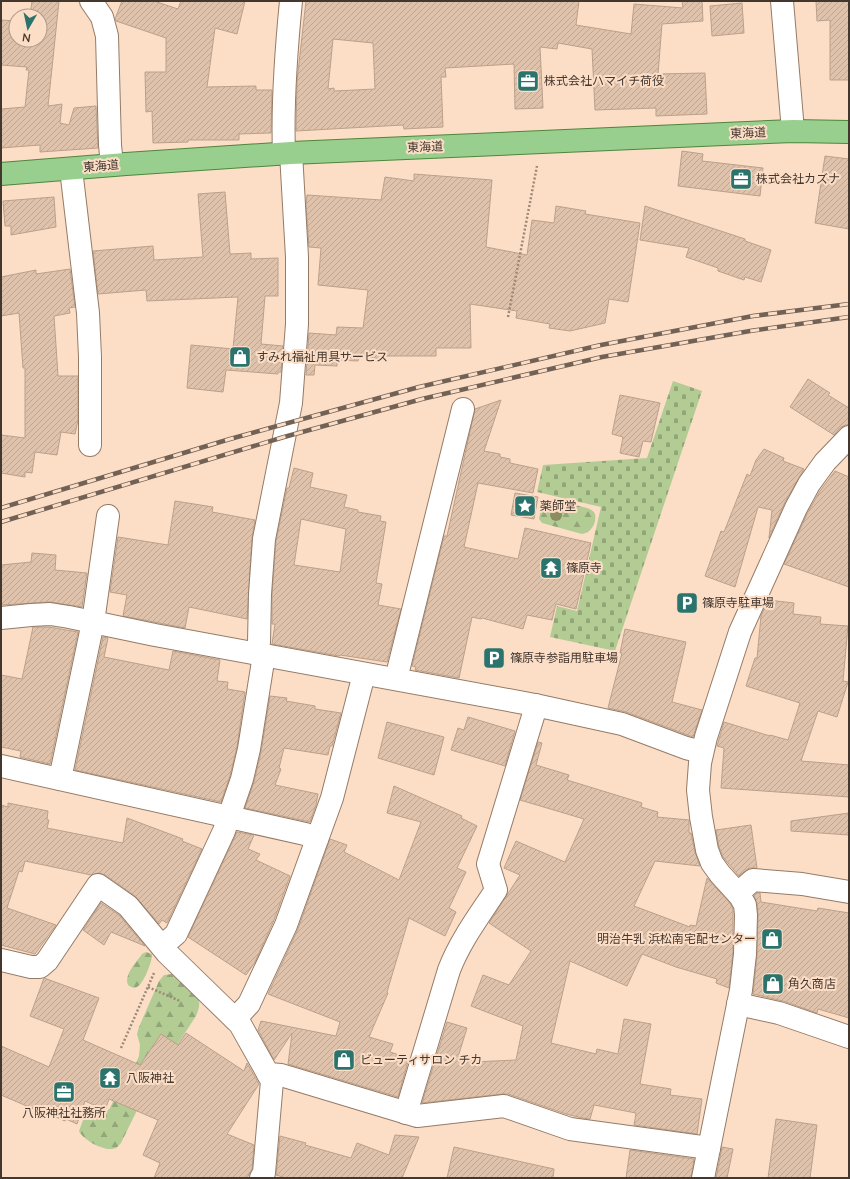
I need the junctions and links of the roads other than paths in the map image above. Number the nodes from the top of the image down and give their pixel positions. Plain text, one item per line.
1 (91, 1) edge
2 (292, 1) edge
3 (782, 1) edge
4 (793, 131) junction
5 (849, 132) edge
6 (288, 153) junction
7 (112, 165) junction
8 (71, 169) junction
9 (1, 174) edge
10 (463, 409) dead end
11 (849, 436) edge
12 (90, 445) dead end
13 (108, 516) dead end
14 (1, 618) edge
15 (93, 622) junction
16 (261, 654) junction
17 (364, 674) junction
18 (396, 679) junction
19 (535, 705) junction
20 (702, 752) junction
21 (1, 766) edge
22 (60, 779) junction
23 (229, 817) junction
24 (317, 839) junction
25 (849, 892) edge
26 (738, 893) junction
27 (164, 949) junction
28 (1, 960) edge
29 (738, 1004) junction
30 (234, 1019) junction
31 (849, 1037) edge
32 (268, 1074) junction
33 (406, 1113) junction
34 (709, 1148) junction
35 (261, 1178) edge
36 (703, 1178) edge

1 - 7 street
2 - 6 street
3 - 4 street
4 - 5 main road, 東海道
4 - 6 main road, 東海道
6 - 7 main road, 東海道
6 - 16 street
7 - 8 main road, 東海道
8 - 9 main road, 東海道
8 - 12 street
10 - 18 street
11 - 20 street
13 - 15 street
14 - 15 street
15 - 16 street
15 - 22 street
16 - 17 street
16 - 23 street
17 - 18 street
17 - 24 street
18 - 19 street
19 - 20 street
19 - 33 street
20 - 26 street
21 - 22 street
22 - 23 street
23 - 24 street
23 - 27 street
24 - 30 street
25 - 26 street
26 - 29 street
27 - 28 street
27 - 30 street
29 - 31 street
29 - 34 street
30 - 32 street
32 - 33 street
32 - 35 street
33 - 34 street
34 - 36 street

